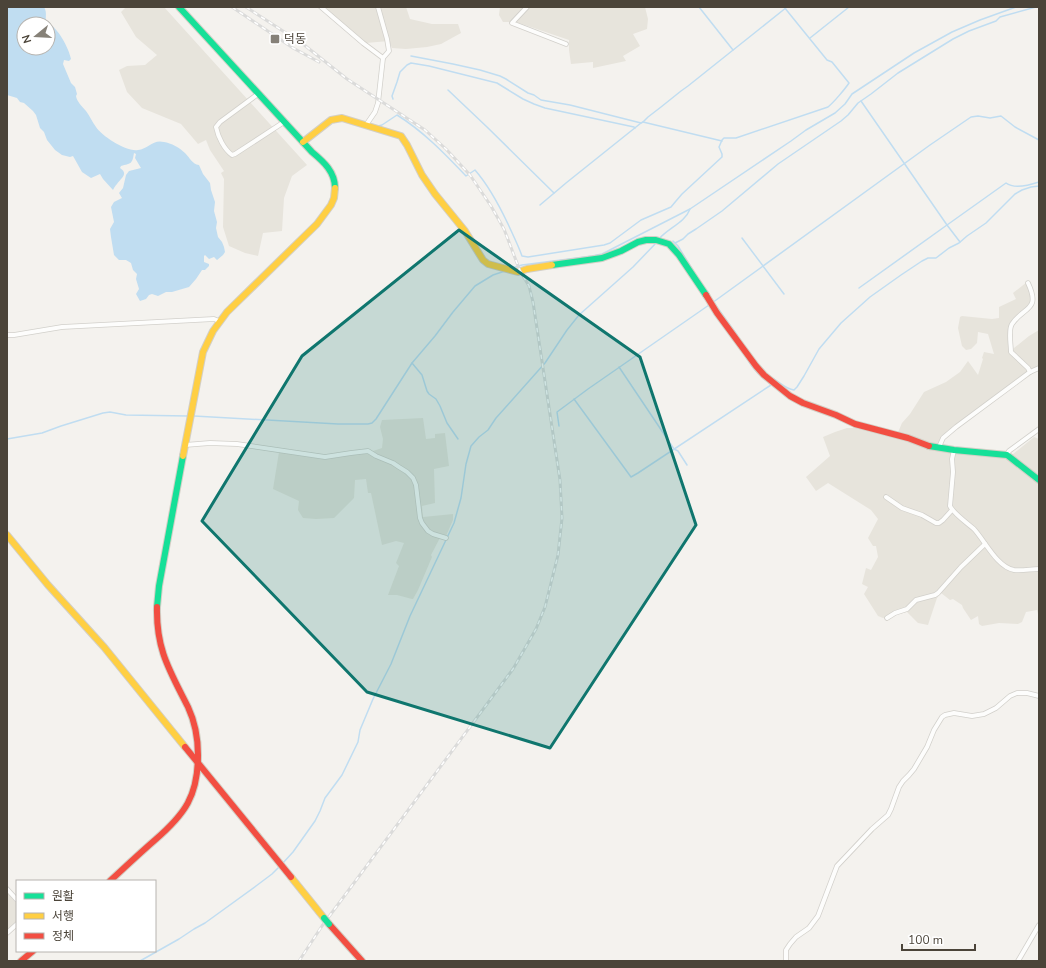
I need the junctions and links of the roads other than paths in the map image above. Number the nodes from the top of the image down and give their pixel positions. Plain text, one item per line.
1 (179, 7) edge
2 (321, 7) edge
3 (378, 7) edge
4 (527, 7) edge
5 (566, 44) dead end
6 (383, 58) junction
7 (258, 94) junction
8 (284, 122) junction
9 (366, 125) junction
10 (303, 142) junction
11 (1028, 283) dead end
12 (219, 321) junction
13 (7, 335) edge
14 (1039, 368) edge
15 (1030, 372) junction
16 (1039, 429) edge
17 (185, 445) junction
18 (939, 447) junction
19 (954, 450) junction
20 (1007, 455) junction
21 (1039, 480) edge
22 (886, 497) dead end
23 (952, 510) junction
24 (7, 535) edge
25 (446, 538) dead end
26 (985, 544) junction
27 (1039, 569) edge
28 (887, 618) dead end
29 (1039, 696) edge
30 (198, 762) junction
31 (111, 880) edge
32 (7, 889) edge
33 (16, 899) edge
34 (16, 925) edge
35 (1039, 925) edge
36 (7, 932) edge
37 (32, 952) edge
38 (21, 961) edge
39 (362, 961) edge
40 (786, 961) edge
41 (1018, 961) edge

1 - 7 main road
2 - 6 street
3 - 6 street
4 - 5 street
6 - 9 street
7 - 8 main road
7 - 8 street
8 - 10 main road
9 - 10 main road
9 - 18 main road
10 - 12 main road
11 - 15 street
12 - 13 street
12 - 17 main road
14 - 15 street
15 - 18 street
16 - 20 street
17 - 25 street
17 - 30 main road
18 - 19 main road
19 - 20 main road
19 - 23 street
20 - 21 main road
22 - 23 street
23 - 26 street
24 - 30 main road
26 - 27 street
26 - 28 street
29 - 40 street
30 - 31 main road
30 - 39 main road, bridge
32 - 33 street
34 - 36 street
35 - 41 street
37 - 38 main road

